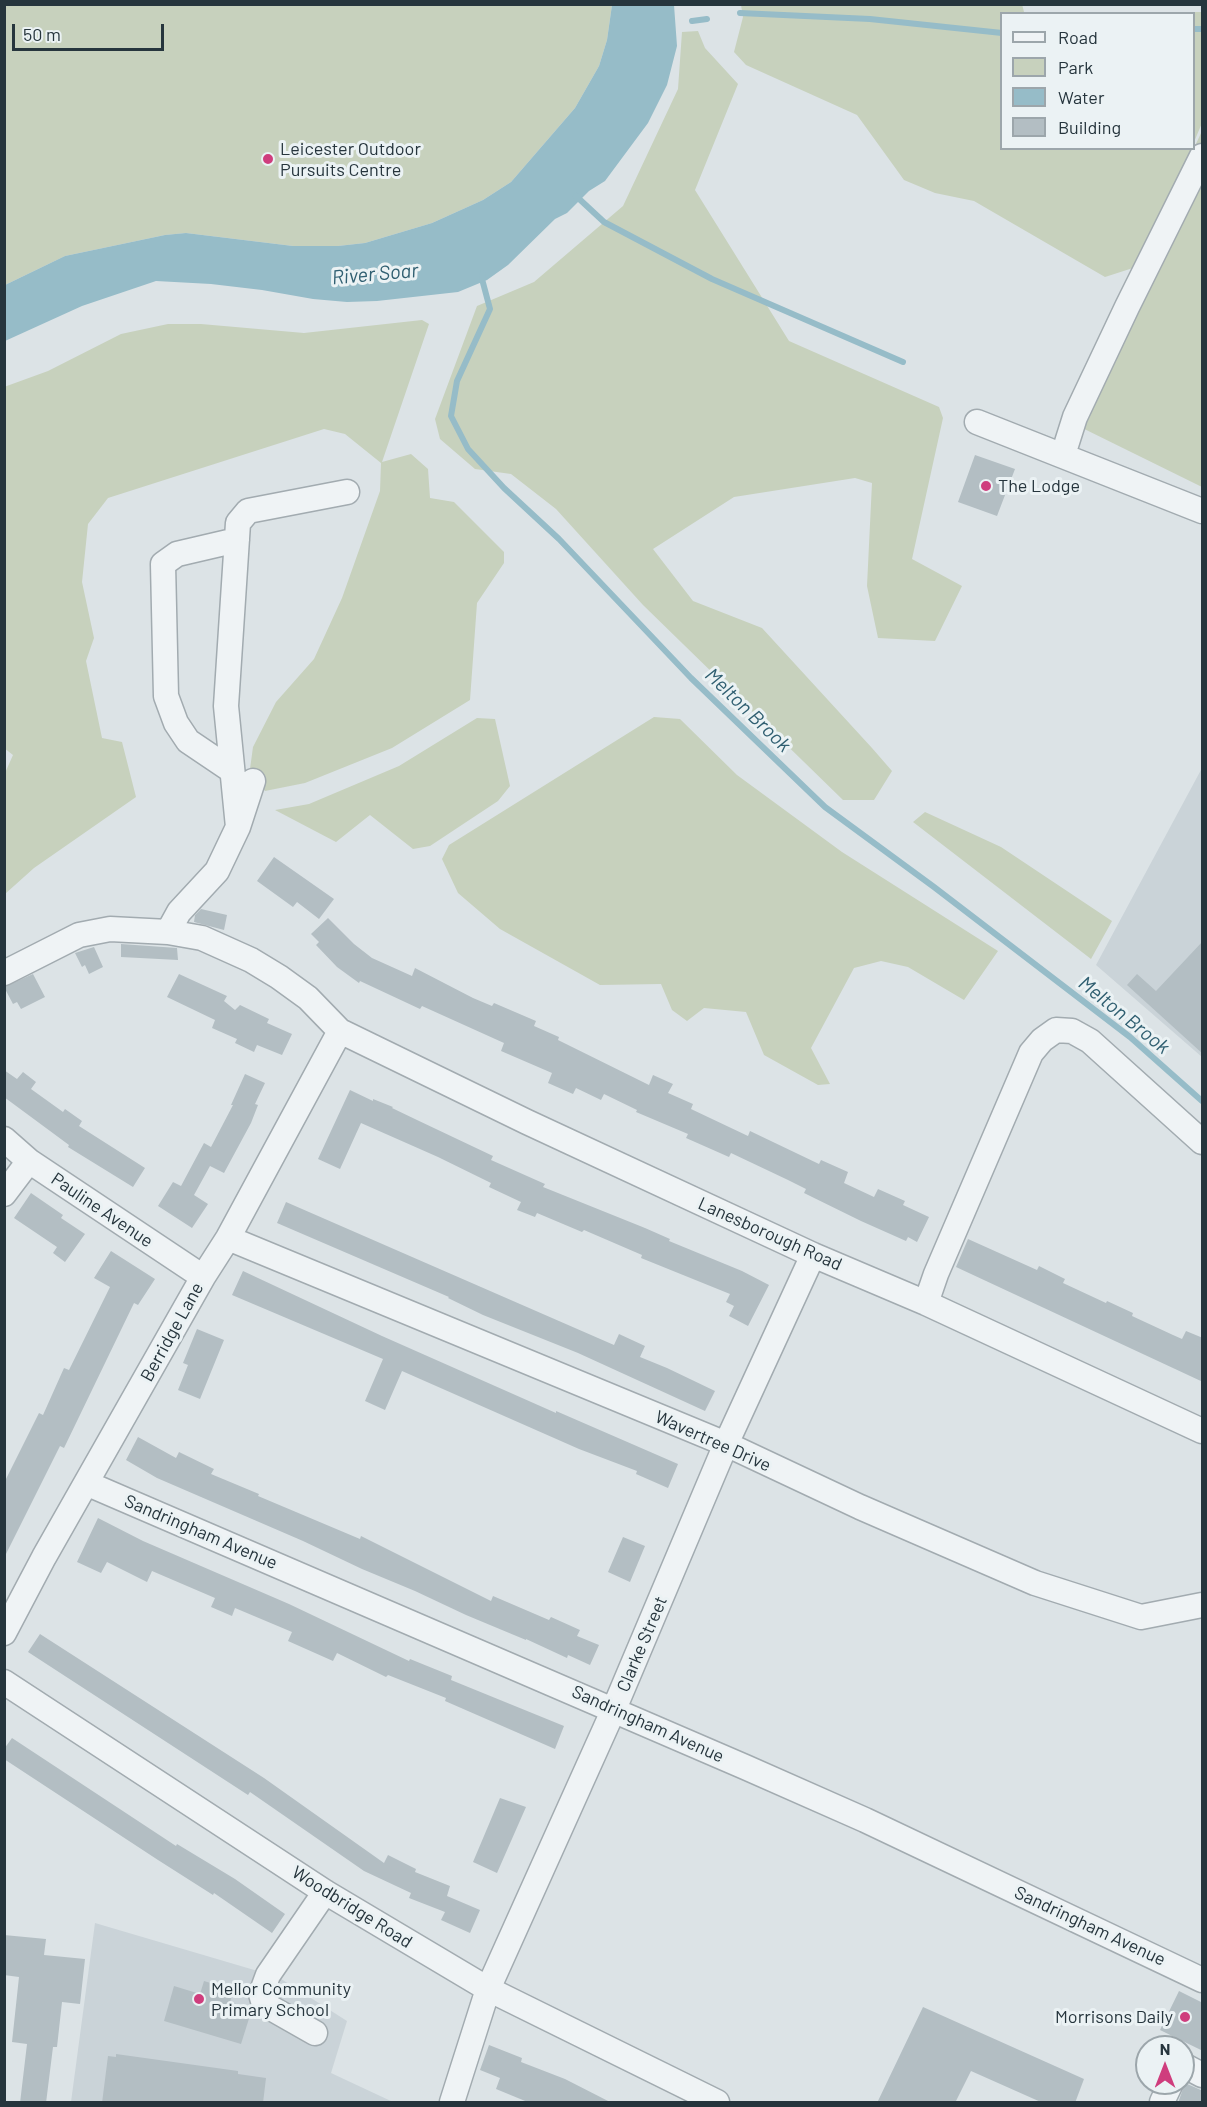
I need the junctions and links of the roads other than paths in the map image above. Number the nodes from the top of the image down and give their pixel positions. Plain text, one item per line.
1 (1203, 156) edge
2 (977, 422) dead end
3 (1063, 455) junction
4 (347, 492) dead end
5 (1203, 511) edge
6 (237, 540) junction
7 (231, 770) junction
8 (253, 781) dead end
9 (238, 827) junction
10 (168, 932) junction
11 (4, 973) edge
12 (340, 1031) junction
13 (4, 1139) edge
14 (1203, 1142) edge
15 (29, 1161) junction
16 (4, 1194) edge
17 (228, 1238) junction
18 (813, 1255) junction
19 (202, 1277) junction
20 (926, 1303) junction
21 (1203, 1431) edge
22 (726, 1444) junction
23 (86, 1483) junction
24 (1203, 1605) edge
25 (4, 1633) edge
26 (4, 1682) edge
27 (614, 1709) junction
28 (325, 1892) junction
29 (1203, 1980) edge
30 (488, 1989) junction
31 (315, 2033) dead end
32 (452, 2103) edge
33 (717, 2103) edge

1 - 3 street
2 - 3 street
3 - 5 street
4 - 6 street
6 - 7 street
6 - 7 street
7 - 9 street
8 - 9 street
9 - 10 street
10 - 11 street, Lanesborough Road
10 - 12 street, Lanesborough Road
12 - 17 street, Berridge Lane
12 - 18 street, Lanesborough Road
13 - 15 street, Pauline Avenue
14 - 20 street
15 - 16 street
15 - 19 street, Pauline Avenue
17 - 19 street, Berridge Lane
17 - 22 street, Wavertree Drive
18 - 20 street, Lanesborough Road
18 - 22 street, Clarke Street
19 - 23 street, Berridge Lane
20 - 21 street, Lanesborough Road
22 - 24 street, Wavertree Drive
22 - 27 street, Clarke Street
23 - 25 street, Berridge Lane
23 - 27 street, Sandringham Avenue
26 - 28 street, Woodbridge Road
27 - 29 street, Sandringham Avenue
27 - 30 street, Clarke Street
28 - 30 street, Woodbridge Road
28 - 31 street
30 - 32 street, Clarke Street
30 - 33 street, Woodbridge Road

